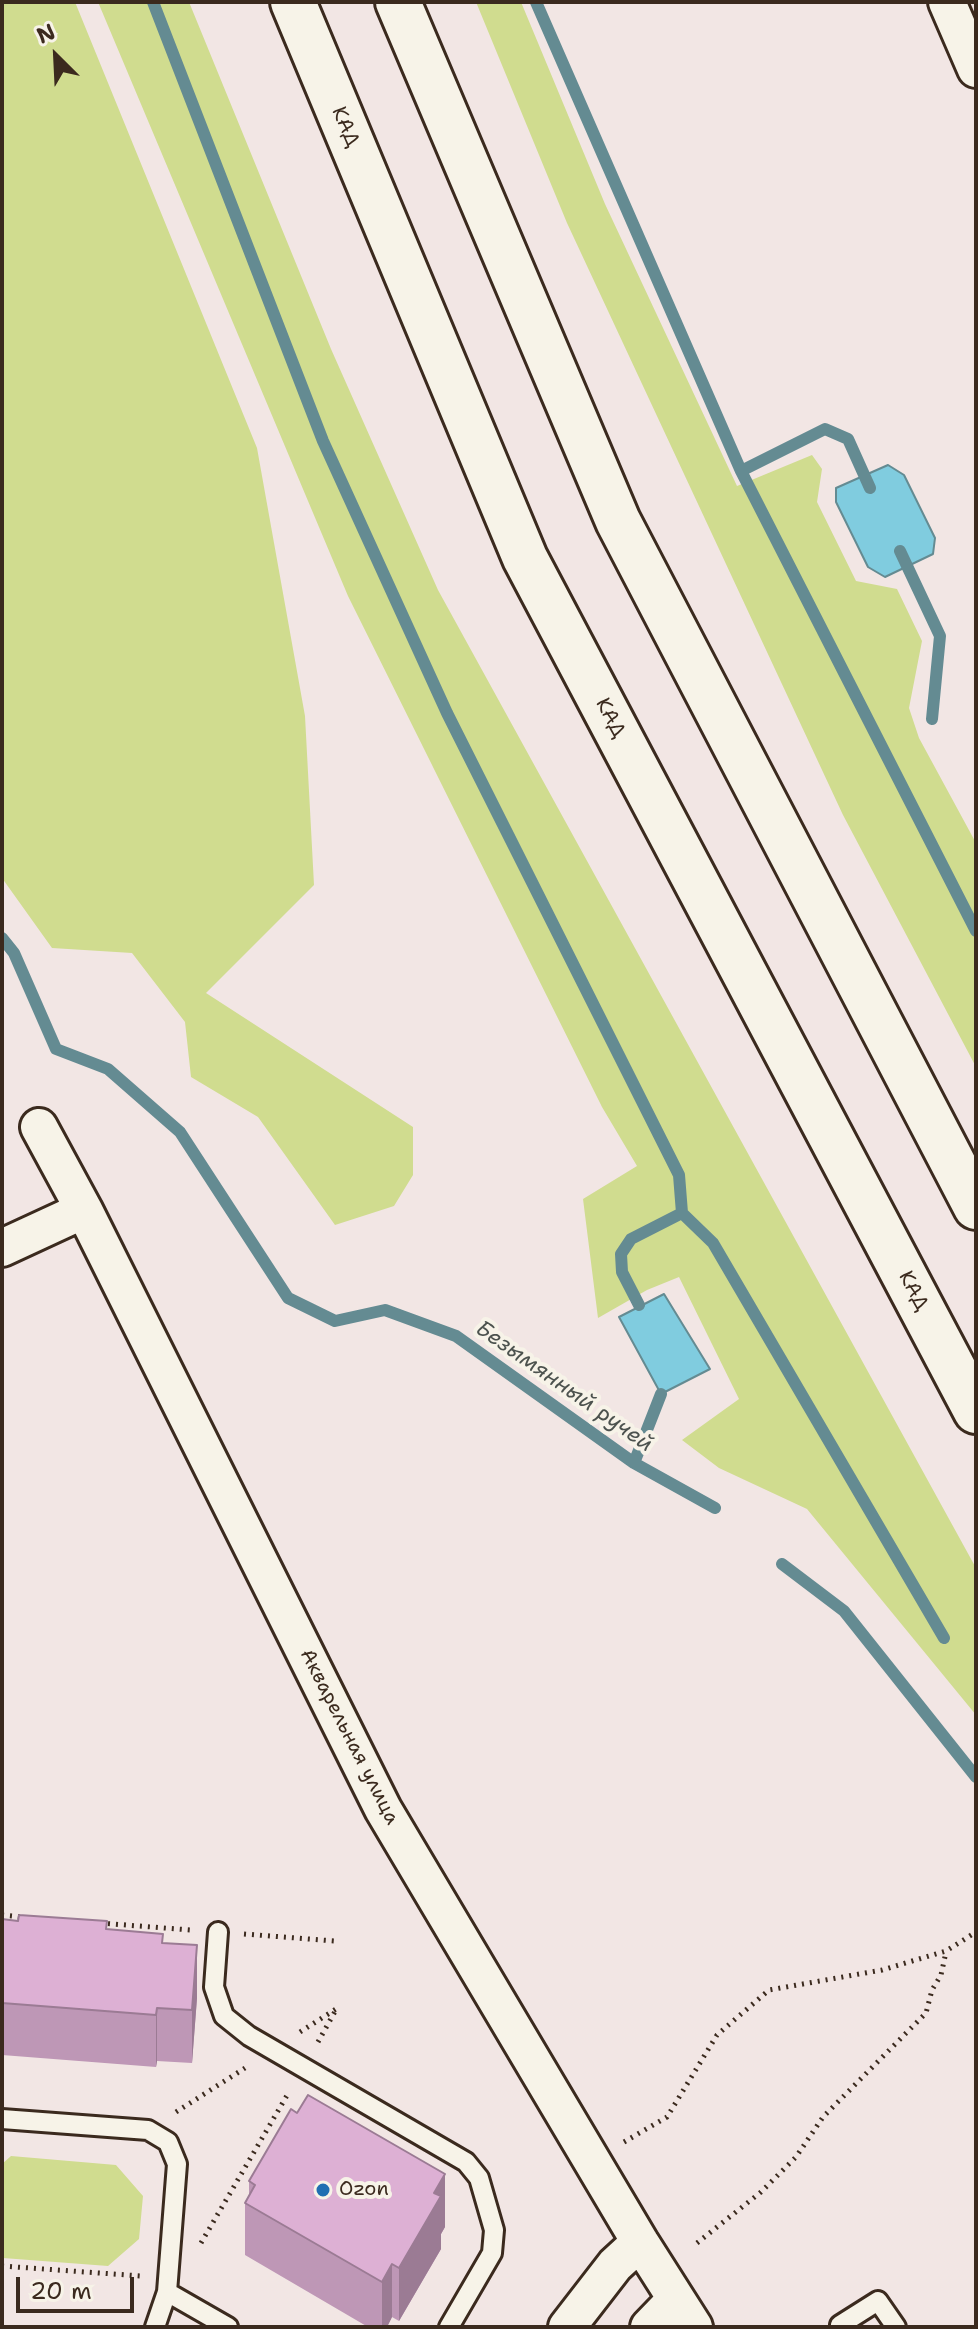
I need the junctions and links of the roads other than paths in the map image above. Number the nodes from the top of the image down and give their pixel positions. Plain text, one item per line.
1 (293, 2) edge
2 (398, 2) edge
3 (947, 2) edge
4 (976, 69) edge
5 (39, 1127) dead end
6 (976, 1207) edge
7 (84, 1210) junction
8 (2, 1248) edge
9 (976, 1411) edge
10 (218, 1932) road end
11 (2, 2119) edge
12 (640, 2242) junction
13 (167, 2285) junction
14 (685, 2313) edge
15 (840, 2325) dead end
16 (155, 2327) edge
17 (228, 2327) edge
18 (449, 2327) edge
19 (567, 2327) edge
20 (649, 2327) edge
21 (896, 2327) edge

1 - 9 highway, КАД
2 - 6 highway
3 - 4 street
5 - 7 street, Акварельная улица
7 - 8 street
7 - 12 street, Акварельная улица
10 - 18 lane
11 - 13 lane
12 - 14 street, Акварельная улица
12 - 19 street
13 - 16 lane
13 - 17 lane
14 - 20 street
15 - 21 lane

